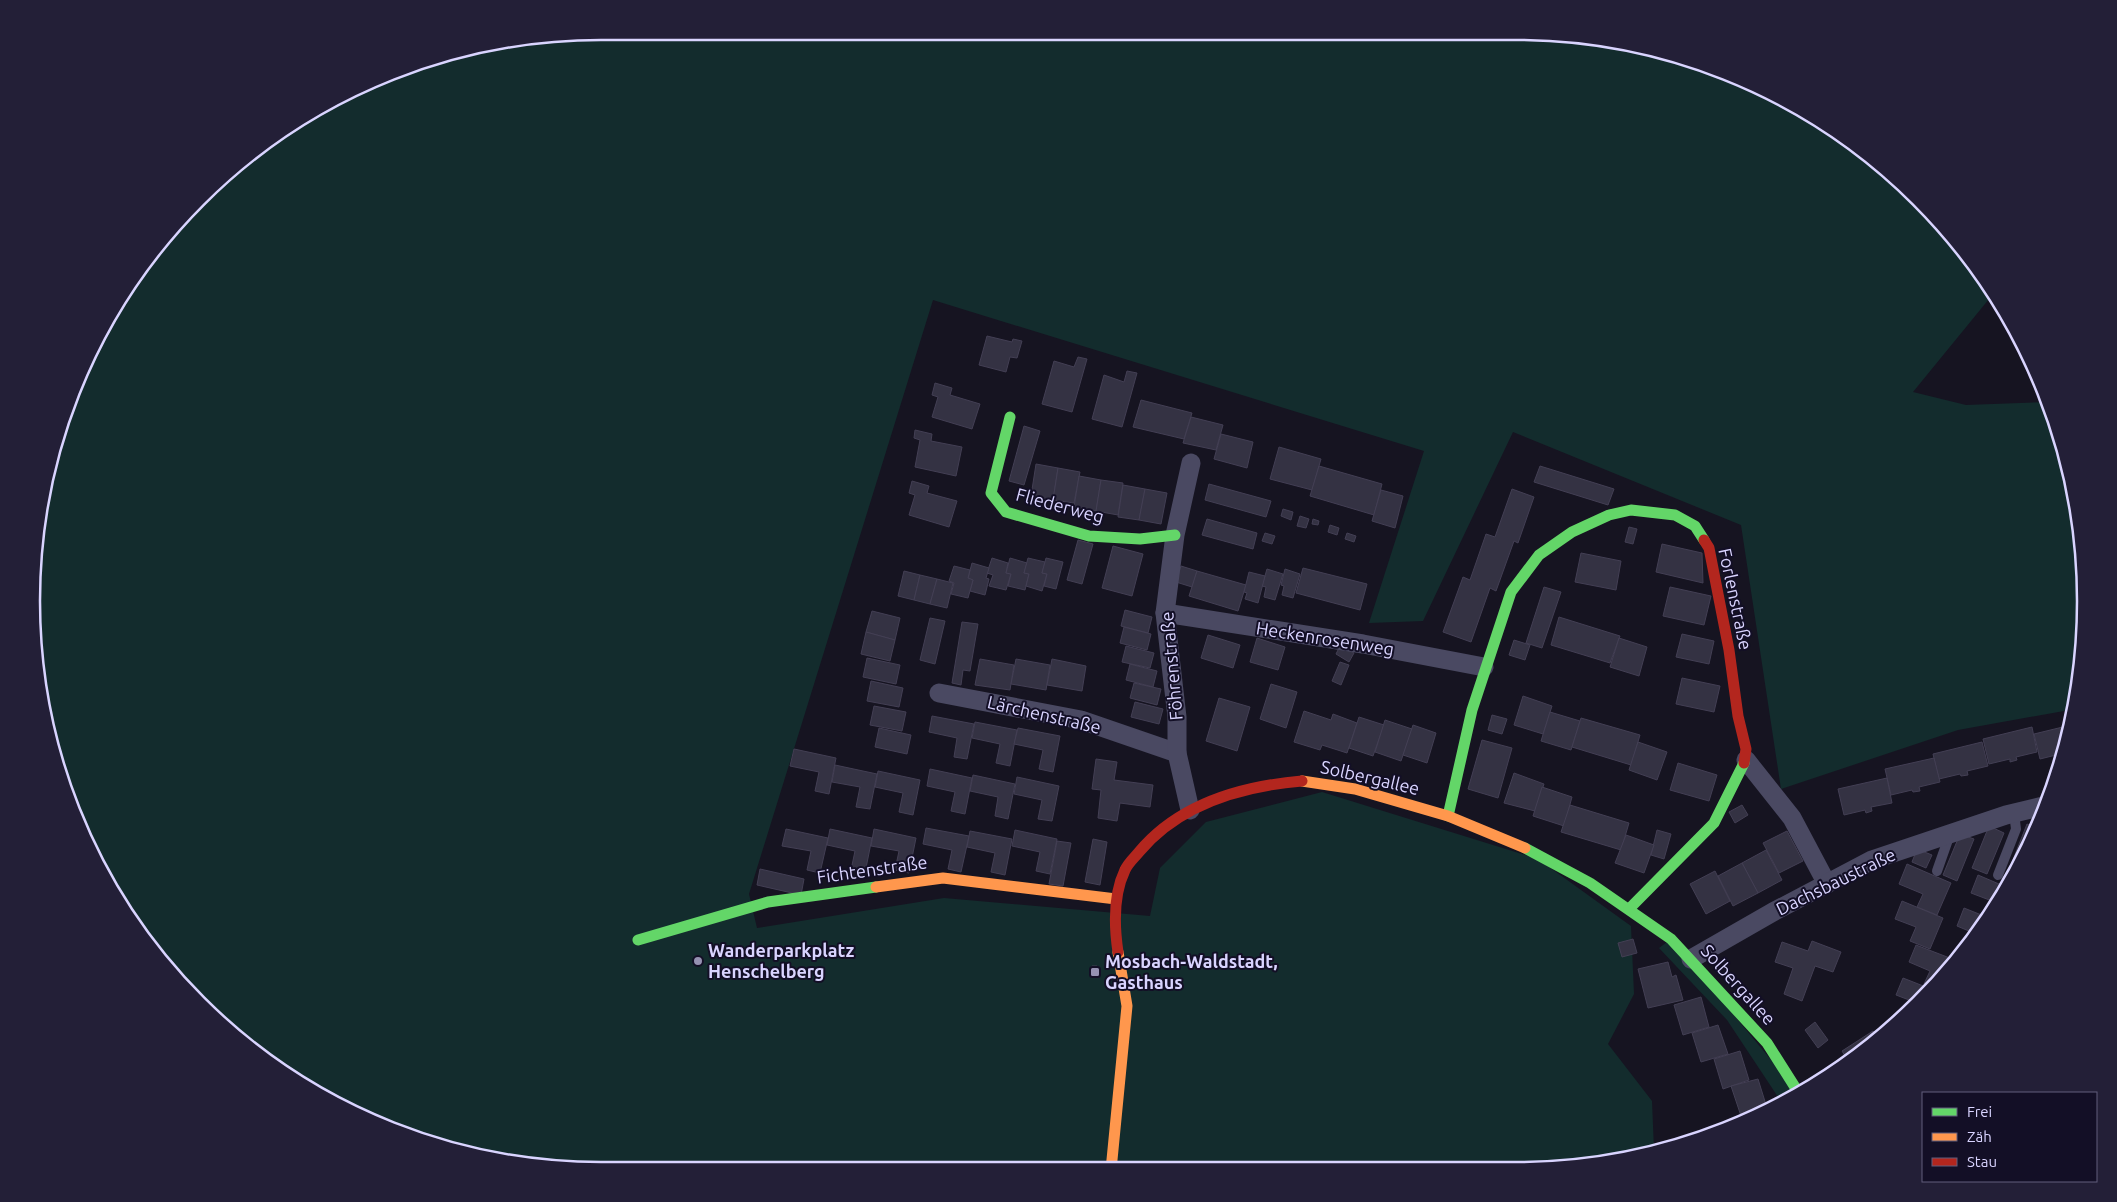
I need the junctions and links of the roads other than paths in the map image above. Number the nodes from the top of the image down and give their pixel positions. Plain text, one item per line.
1 (1010, 417) dead end
2 (1190, 463) dead end
3 (1175, 535) junction
4 (1165, 613) junction
5 (1484, 666) junction
6 (938, 693) dead end
7 (1177, 753) junction
8 (1746, 760) junction
9 (2037, 807) edge
10 (1190, 810) junction
11 (2014, 813) junction
12 (1448, 816) junction
13 (1950, 834) junction
14 (1937, 871) dead end
15 (1998, 875) dead end
16 (1827, 884) junction
17 (1116, 899) junction
18 (1629, 909) junction
19 (638, 940) dead end
20 (1691, 959) junction
21 (1795, 1087) edge
22 (1112, 1162) edge

1 - 3 street, Fliederweg
2 - 3 street, Föhrenstraße
3 - 4 street, Föhrenstraße
4 - 5 street, Heckenrosenweg
4 - 7 street, Föhrenstraße
5 - 8 street, Forlenstraße
5 - 12 street, Forlenstraße
6 - 7 street, Lärchenstraße
7 - 10 street, Föhrenstraße
8 - 16 street
8 - 18 street
9 - 11 street, Dachsbaustraße
10 - 12 street, Solbergallee
10 - 17 street, Solbergallee
11 - 13 street, Dachsbaustraße
11 - 15 lane
12 - 18 street, Solbergallee
13 - 14 lane
13 - 16 street, Dachsbaustraße
16 - 20 street, Dachsbaustraße
17 - 19 street, Fichtenstraße
17 - 22 street, Solbergallee
18 - 20 street, Solbergallee
20 - 21 street, Solbergallee

